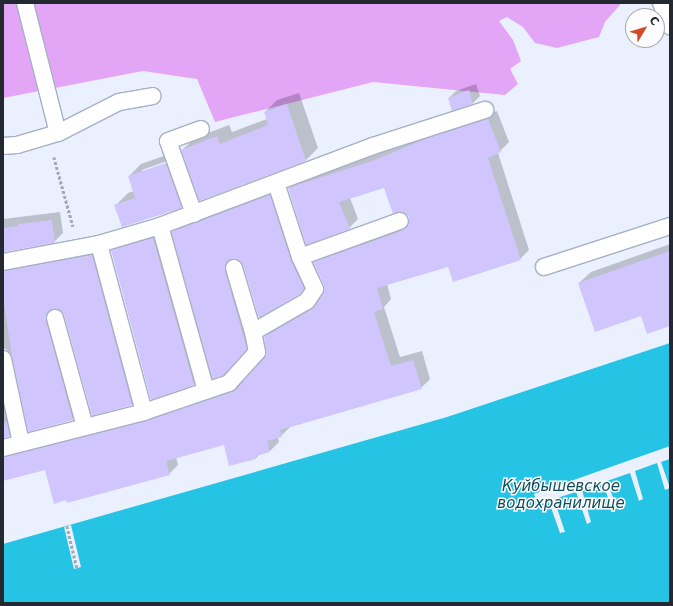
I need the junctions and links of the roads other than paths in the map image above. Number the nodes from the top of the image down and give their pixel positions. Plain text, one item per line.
1 (24, 3) edge
2 (661, 3) edge
3 (670, 26) edge
4 (152, 96) dead end
5 (485, 110) dead end
6 (201, 129) dead end
7 (53, 134) junction
8 (3, 146) edge
9 (276, 183) junction
10 (194, 214) junction
11 (400, 221) dead end
12 (160, 226) junction
13 (670, 226) edge
14 (99, 244) junction
15 (300, 257) junction
16 (3, 262) edge
17 (544, 267) dead end
18 (234, 268) dead end
19 (55, 318) dead end
20 (253, 332) junction
21 (3, 359) edge
22 (206, 391) junction
23 (144, 412) junction
24 (85, 427) junction
25 (22, 443) junction
26 (3, 448) edge

1 - 7 lane
2 - 3 lane
4 - 7 lane
5 - 9 lane
6 - 10 lane
7 - 8 lane
9 - 10 lane
9 - 15 lane
10 - 12 lane
11 - 15 lane
12 - 14 lane
12 - 22 lane
13 - 17 lane
14 - 16 lane
14 - 23 lane
15 - 20 lane
18 - 20 lane
19 - 24 lane
20 - 22 lane
21 - 25 lane
22 - 23 lane
23 - 24 lane
24 - 25 lane
25 - 26 lane

